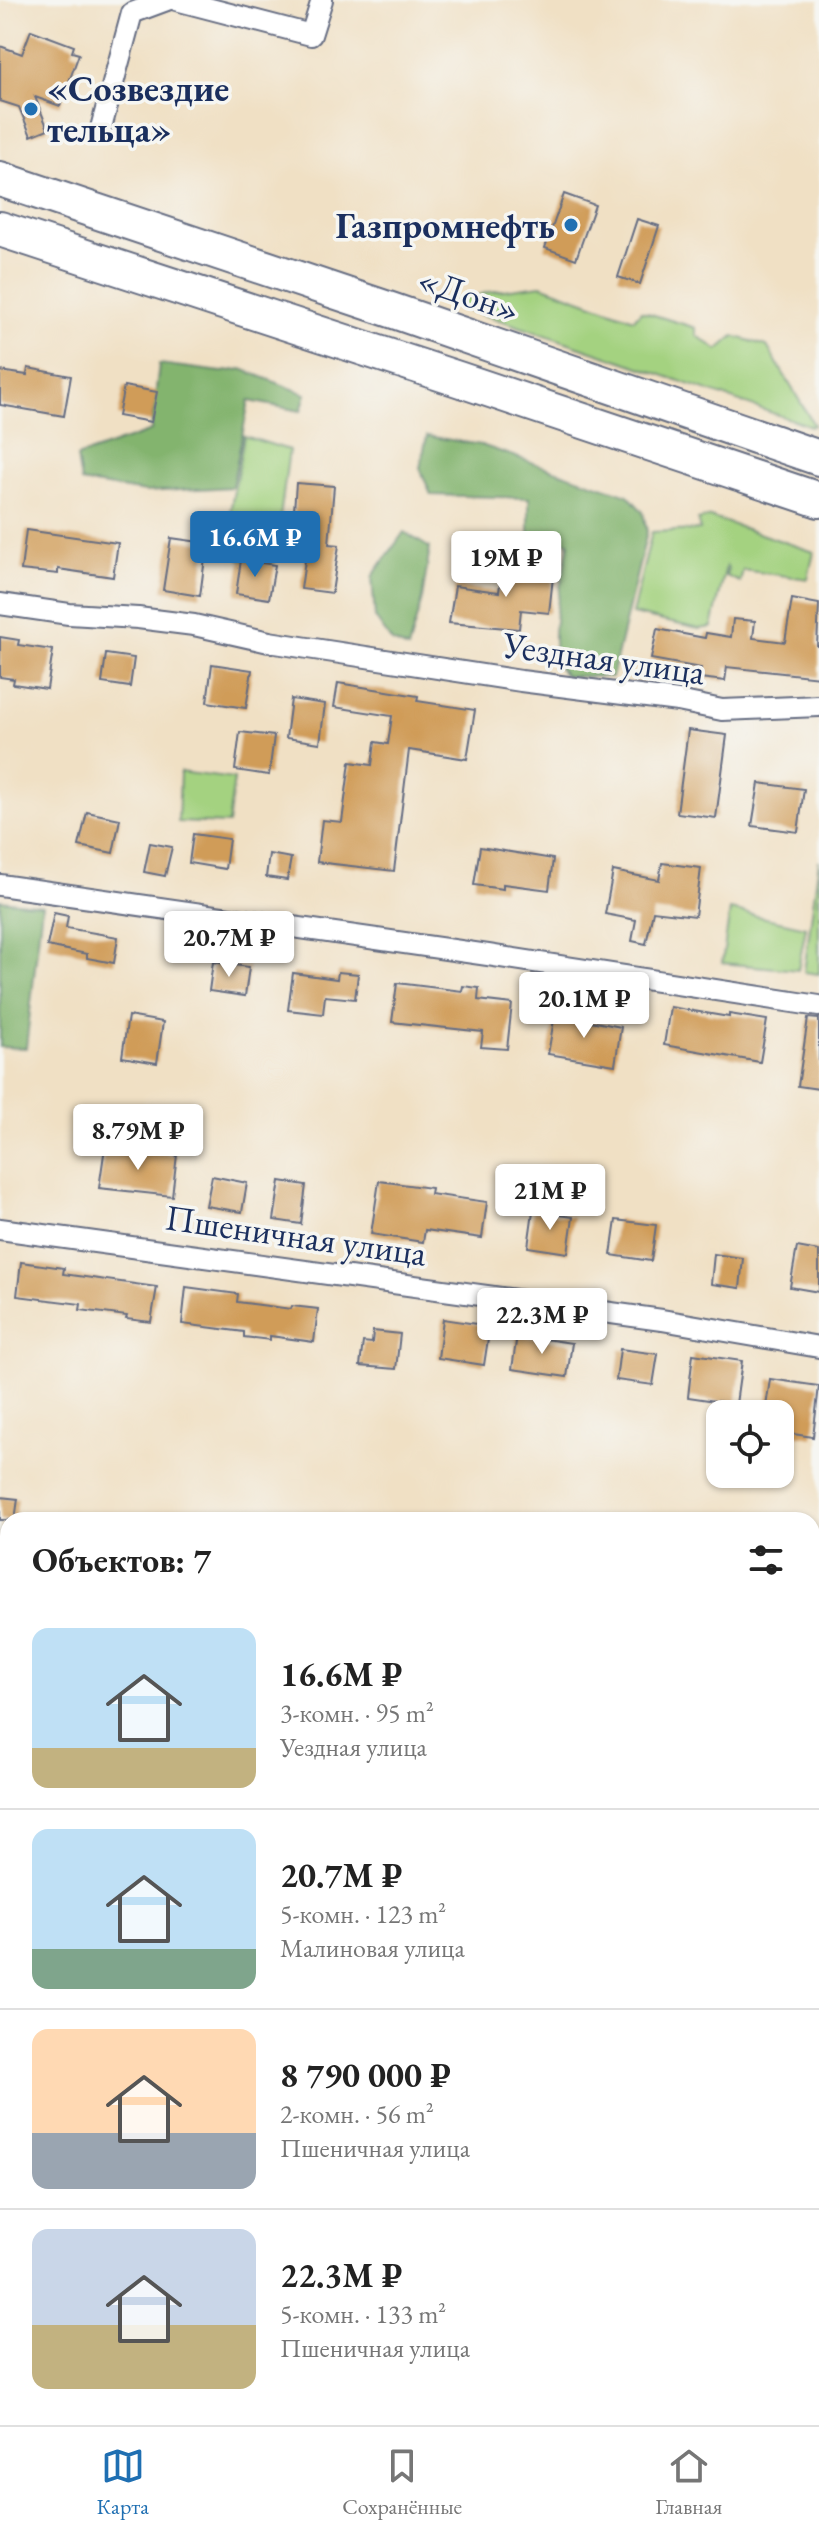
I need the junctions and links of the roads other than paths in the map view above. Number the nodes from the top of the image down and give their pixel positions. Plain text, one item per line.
1 (167, 0) edge
2 (176, 0) edge
3 (322, 0) edge
4 (101, 128) dead end
5 (0, 179) edge
6 (0, 229) edge
7 (819, 458) edge
8 (819, 500) edge
9 (0, 604) edge
10 (819, 706) edge
11 (0, 885) edge
12 (819, 1006) edge
13 (0, 1229) edge
14 (819, 1347) edge

1 - 4 street
2 - 3 street
5 - 7 highway, «Дон»
6 - 8 highway
9 - 10 street, Уездная улица
11 - 12 street
13 - 14 street, Пшеничная улица

